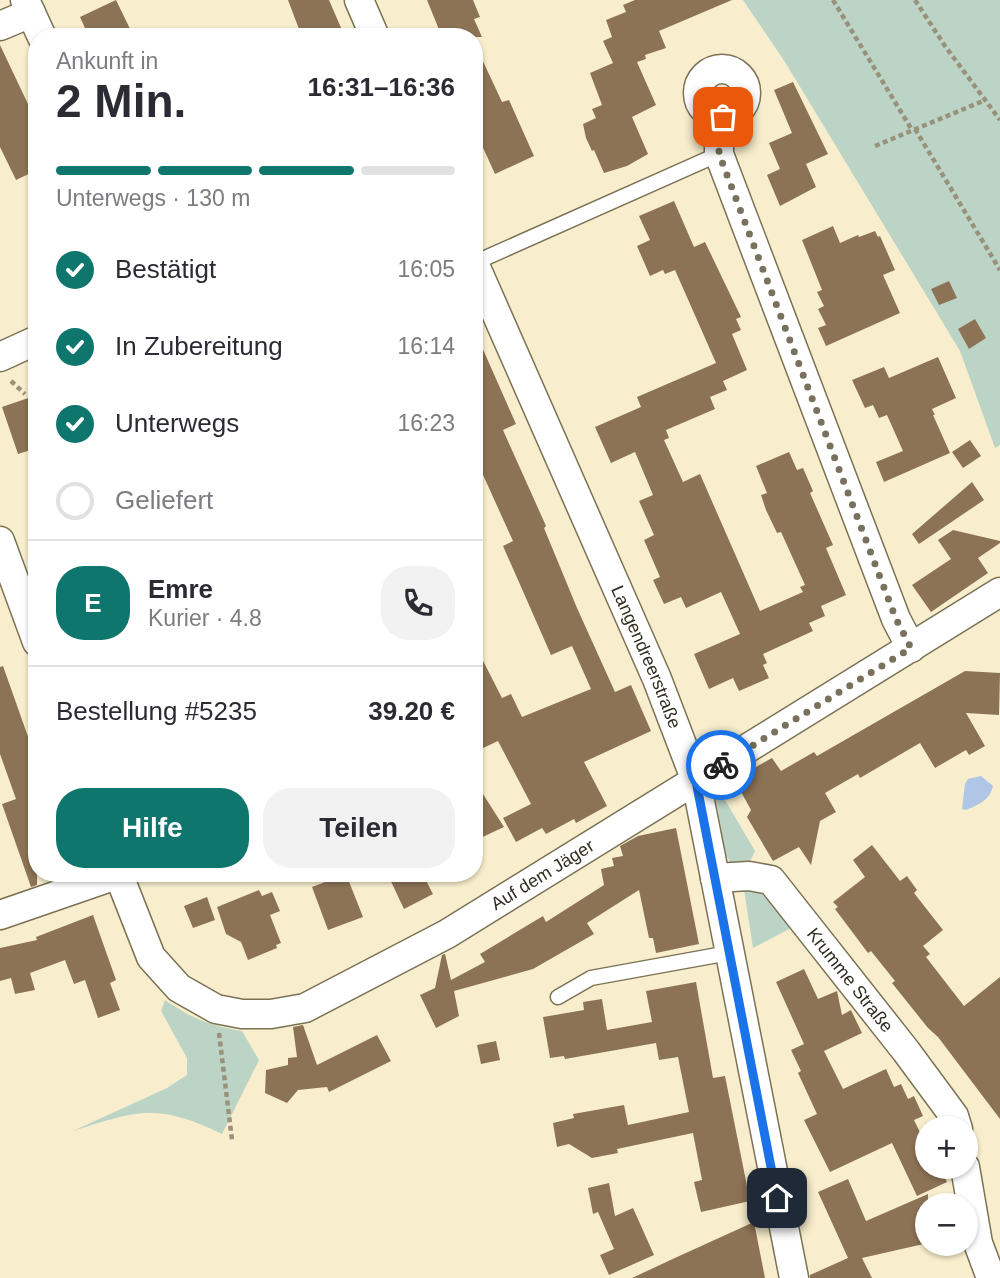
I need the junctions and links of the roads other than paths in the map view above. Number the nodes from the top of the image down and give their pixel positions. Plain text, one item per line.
1 (359, 0) edge
2 (33, 17) edge
3 (0, 26) edge
4 (371, 28) edge
5 (719, 117) dead end
6 (719, 154) junction
7 (483, 259) edge
8 (483, 284) edge
9 (28, 344) edge
10 (0, 357) edge
11 (0, 541) edge
12 (999, 594) edge
13 (28, 601) edge
14 (911, 648) junction
15 (696, 781) junction
16 (715, 878) junction
17 (95, 882) edge
18 (121, 882) edge
19 (0, 915) edge
20 (729, 953) junction
21 (558, 997) dead end
22 (954, 1116) edge
23 (967, 1179) edge
24 (794, 1278) edge
25 (991, 1278) edge

1 - 4 street
2 - 3 street
5 - 6 street
6 - 7 lane
6 - 14 street
8 - 15 street, Langendreerstraße
9 - 10 street
11 - 13 street
12 - 14 street, Auf dem Jäger
14 - 15 street, Auf dem Jäger
15 - 16 street, Langendreerstraße
15 - 18 street, Auf dem Jäger
16 - 20 street, Langendreerstraße
16 - 22 street, Krumme Straße
17 - 19 street
20 - 21 lane
20 - 24 street, Langendreerstraße
23 - 25 street

